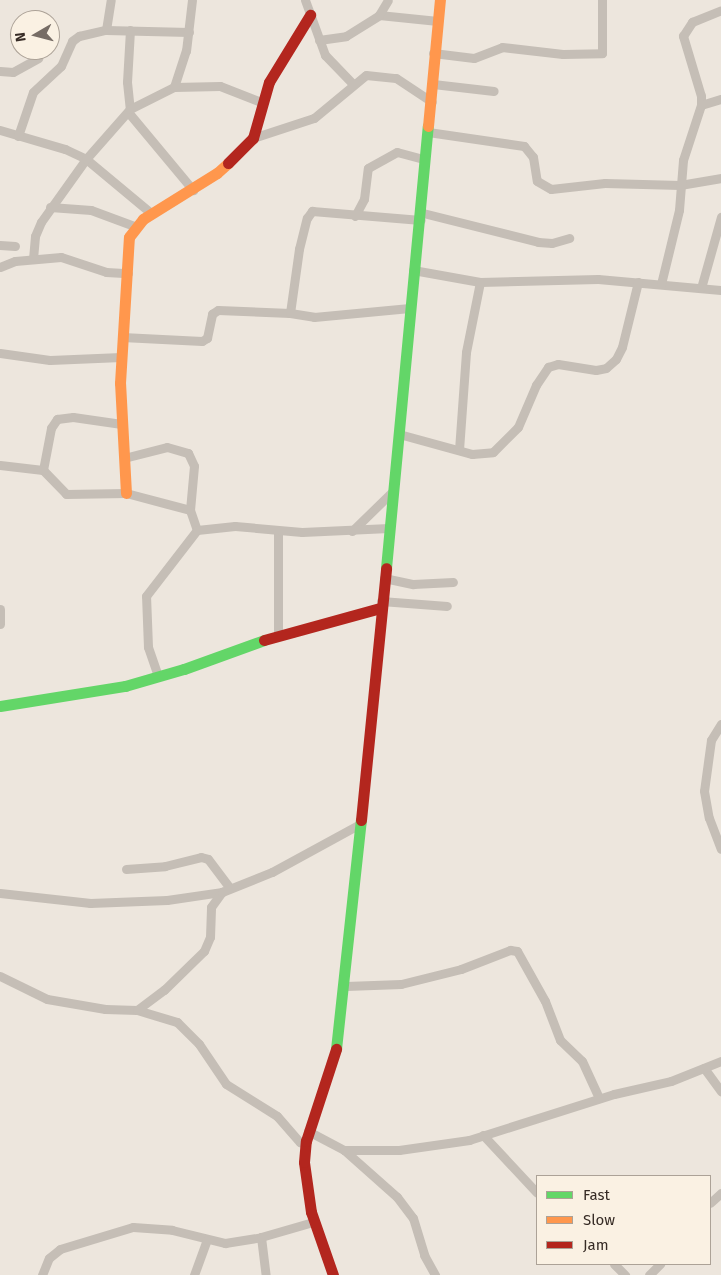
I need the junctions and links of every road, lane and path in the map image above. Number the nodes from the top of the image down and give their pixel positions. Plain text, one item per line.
1 (111, 0) edge
2 (192, 0) edge
3 (305, 0) edge
4 (388, 0) edge
5 (440, 0) edge
6 (602, 0) edge
7 (721, 10) edge
8 (310, 15) junction
9 (379, 15) junction
10 (438, 21) junction
11 (106, 30) junction
12 (130, 30) junction
13 (189, 32) junction
14 (319, 40) junction
15 (433, 53) junction
16 (34, 60) edge
17 (0, 70) edge
18 (352, 84) junction
19 (433, 84) junction
20 (174, 87) junction
21 (494, 91) dead end
22 (721, 99) edge
23 (261, 102) junction
24 (432, 102) junction
25 (700, 105) junction
26 (129, 111) junction
27 (0, 130) edge
28 (428, 132) junction
29 (18, 136) junction
30 (253, 138) junction
31 (86, 159) junction
32 (424, 159) junction
33 (721, 178) edge
34 (680, 185) junction
35 (193, 190) junction
36 (50, 207) junction
37 (152, 214) junction
38 (355, 216) junction
39 (420, 216) junction
40 (721, 217) edge
41 (134, 226) junction
42 (719, 231) edge
43 (569, 238) dead end
44 (0, 245) edge
45 (16, 246) dead end
46 (33, 259) junction
47 (0, 268) edge
48 (413, 270) junction
49 (128, 273) junction
50 (480, 282) junction
51 (638, 282) junction
52 (661, 284) junction
53 (702, 288) junction
54 (721, 290) edge
55 (410, 308) junction
56 (290, 313) junction
57 (122, 337) junction
58 (0, 353) edge
59 (121, 358) junction
60 (120, 424) junction
61 (399, 434) junction
62 (459, 450) junction
63 (124, 458) junction
64 (0, 465) edge
65 (43, 470) junction
66 (393, 492) junction
67 (126, 493) junction
68 (190, 510) junction
69 (389, 528) junction
70 (197, 530) junction
71 (278, 530) junction
72 (352, 531) junction
73 (384, 578) junction
74 (453, 582) dead end
75 (380, 605) junction
76 (447, 606) dead end
77 (0, 609) edge
78 (0, 624) edge
79 (278, 636) junction
80 (158, 676) junction
81 (0, 706) edge
82 (721, 724) edge
83 (362, 823) junction
84 (721, 849) edge
85 (126, 869) dead end
86 (226, 890) junction
87 (0, 893) edge
88 (0, 976) edge
89 (346, 986) junction
90 (137, 1010) junction
91 (721, 1061) edge
92 (704, 1068) junction
93 (721, 1091) edge
94 (599, 1098) junction
95 (483, 1135) junction
96 (307, 1136) junction
97 (344, 1150) junction
98 (536, 1192) edge
99 (721, 1193) edge
100 (711, 1202) edge
101 (313, 1222) junction
102 (261, 1237) junction
103 (207, 1240) junction
104 (615, 1265) edge
105 (659, 1265) edge
106 (42, 1275) edge
107 (194, 1275) edge
108 (266, 1275) edge
109 (333, 1275) edge
110 (435, 1275) edge
111 (625, 1275) edge
112 (649, 1275) edge

1 - 11 street
2 - 13 street
3 - 8 street
4 - 9 street
5 - 10 street
6 - 15 street
7 - 25 street
8 - 14 street
8 - 23 street
9 - 10 street
9 - 14 street
10 - 15 street
11 - 12 street
11 - 29 street
12 - 13 street
12 - 26 street
13 - 20 street
14 - 18 street
15 - 19 street
16 - 17 street
18 - 24 street
18 - 30 street
19 - 21 street
19 - 24 street
20 - 23 street
20 - 26 street
22 - 25 street
23 - 30 street
24 - 28 street
25 - 34 street
26 - 31 street
26 - 35 street
27 - 29 street
28 - 32 street
28 - 34 street
29 - 31 street
30 - 35 street
31 - 36 street
31 - 37 street
32 - 38 street
32 - 39 street
33 - 34 street
34 - 52 street
35 - 37 street
36 - 41 street
36 - 46 street
37 - 41 street
38 - 39 street
38 - 56 street
39 - 43 street
39 - 48 street
40 - 42 street
41 - 49 street
42 - 53 street
44 - 45 street
46 - 47 street
46 - 49 street
48 - 50 street
48 - 55 street
49 - 57 street
50 - 51 street
50 - 62 street
51 - 52 street
51 - 62 street
52 - 53 street
53 - 54 street
55 - 56 street
55 - 61 street
56 - 57 street
57 - 59 street
58 - 59 street
59 - 60 street
60 - 63 street
60 - 65 street
61 - 62 street
61 - 66 street
63 - 67 street
63 - 68 street
64 - 65 street
65 - 67 street
66 - 69 street
66 - 72 street
67 - 68 street
68 - 70 street
69 - 72 street
69 - 73 street
70 - 71 street
70 - 80 street
71 - 72 street
71 - 79 street
73 - 74 street
73 - 75 street
75 - 76 street
75 - 79 street
75 - 83 street
77 - 78 street
79 - 80 street
80 - 81 street
82 - 84 street
83 - 86 street
83 - 89 street
85 - 86 street
86 - 87 street
86 - 90 street
88 - 90 street
89 - 94 street
89 - 96 street
90 - 96 street
91 - 92 street
92 - 93 street
92 - 94 street
94 - 95 street
95 - 97 street
95 - 98 street
96 - 97 street
96 - 101 street
97 - 110 street
99 - 100 street
101 - 102 street
101 - 109 street
102 - 103 street
102 - 108 street
103 - 106 street
103 - 107 street
104 - 111 street
105 - 112 street

